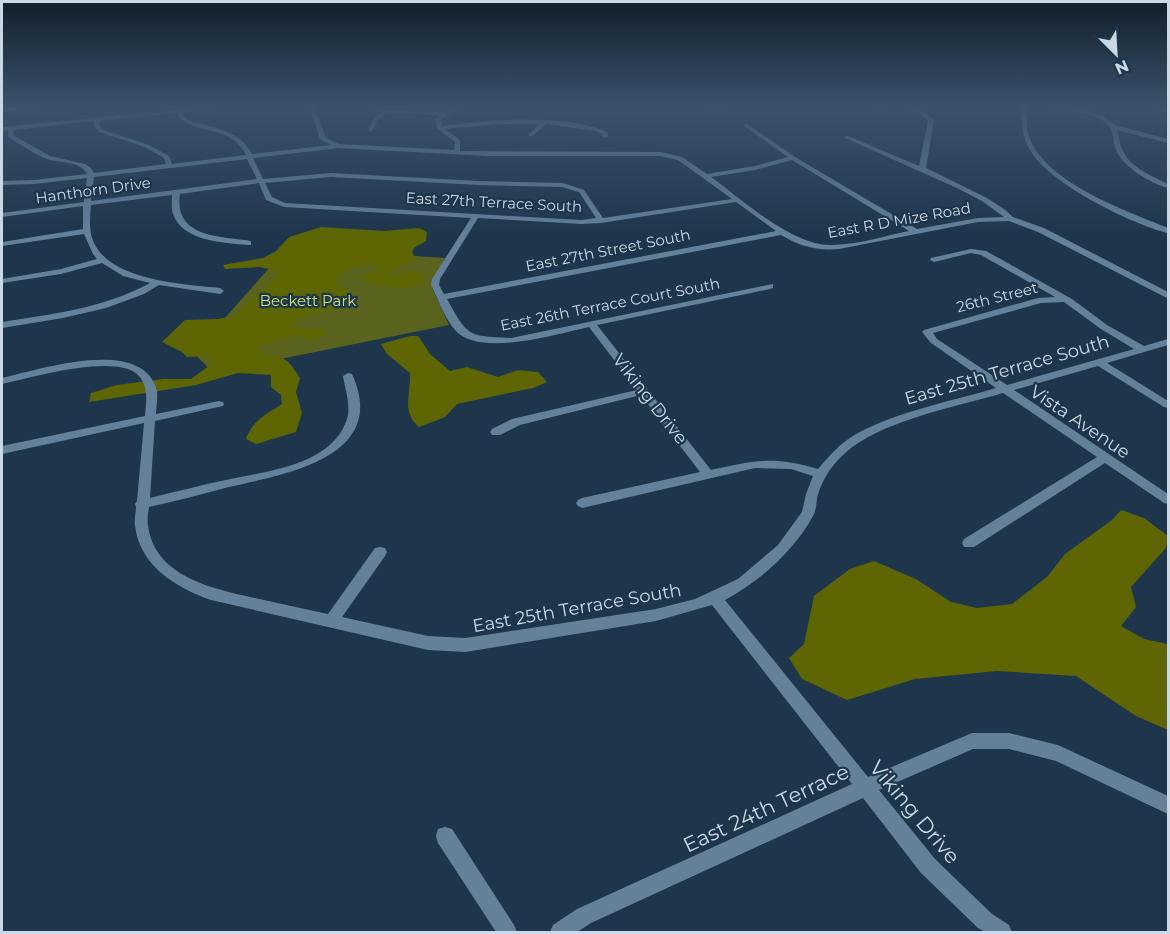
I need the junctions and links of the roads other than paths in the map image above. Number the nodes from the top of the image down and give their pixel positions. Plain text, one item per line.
1 (33, 150) edge
2 (156, 150) edge
3 (245, 150) edge
4 (303, 150) edge
5 (399, 150) edge
6 (457, 150) edge
7 (781, 150) edge
8 (875, 150) edge
9 (926, 150) edge
10 (1031, 150) edge
11 (1119, 150) edge
12 (457, 153) junction
13 (250, 155) junction
14 (793, 158) junction
15 (169, 165) junction
16 (922, 170) junction
17 (91, 175) junction
18 (707, 176) junction
19 (260, 181) junction
20 (2, 183) edge
21 (1168, 186) edge
22 (176, 192) junction
23 (738, 200) junction
24 (88, 204) junction
25 (2, 215) edge
26 (475, 217) junction
27 (1010, 219) junction
28 (600, 221) junction
29 (87, 231) junction
30 (1168, 231) edge
31 (782, 232) junction
32 (916, 232) junction
33 (248, 243) dead end
34 (2, 244) edge
35 (103, 260) junction
36 (934, 260) dead end
37 (2, 281) edge
38 (159, 282) junction
39 (770, 286) dead end
40 (220, 291) dead end
41 (1168, 295) edge
42 (441, 297) junction
43 (1064, 299) junction
44 (2, 325) edge
45 (592, 325) junction
46 (937, 328) joint
47 (1168, 342) edge
48 (1142, 349) junction
49 (1099, 362) junction
50 (348, 376) dead end
51 (2, 381) edge
52 (1002, 389) junction
53 (644, 391) junction
54 (219, 404) dead end
55 (1168, 405) edge
56 (148, 420) junction
57 (496, 432) dead end
58 (2, 450) edge
59 (1104, 458) junction
60 (708, 474) junction
61 (820, 474) junction
62 (1168, 501) edge
63 (141, 504) junction
64 (582, 504) dead end
65 (969, 543) dead end
66 (380, 552) dead end
67 (715, 598) junction
68 (331, 621) junction
69 (864, 788) junction
70 (1168, 805) edge
71 (445, 836) dead end
72 (507, 933) edge
73 (560, 933) edge
74 (1002, 933) edge

1 - 17 street
2 - 15 street
3 - 13 street
4 - 13 street, East R D Mize Road
5 - 12 street, East R D Mize Road
6 - 12 street
7 - 14 street
8 - 16 street
9 - 16 street
10 - 30 street
11 - 21 street
12 - 18 street, East R D Mize Road
13 - 15 street, East R D Mize Road
13 - 19 street, East 27th Terrace South
14 - 18 street
14 - 32 street
15 - 17 street, East R D Mize Road
16 - 27 street
17 - 20 street, East R D Mize Road
17 - 24 street
18 - 23 street, East R D Mize Road
19 - 22 street, Hanthorn Drive
19 - 26 street, East 27th Terrace South
19 - 28 street, Hanthorn Drive
22 - 24 street, Hanthorn Drive
22 - 33 street
23 - 28 street, East 27th Terrace South
23 - 31 street, East R D Mize Road
24 - 25 street, Hanthorn Drive
24 - 29 street
26 - 28 street, East 27th Terrace South
26 - 42 street
27 - 32 street, East R D Mize Road
27 - 41 street, East R D Mize Road
29 - 34 street
29 - 35 street
31 - 32 street, East R D Mize Road
31 - 42 street, East 27th Street South
35 - 37 street
35 - 38 street
36 - 43 street
38 - 40 street
38 - 44 street
39 - 45 street, East 26th Terrace Court South
42 - 45 street, East 26th Terrace Court South
43 - 46 street, 26th Street
43 - 48 street
45 - 53 street, Viking Drive
46 - 52 street, Vista Avenue
47 - 48 street, East 25th Terrace South
48 - 49 street, East 25th Terrace South
49 - 52 street, East 25th Terrace South
49 - 55 street
50 - 63 street
51 - 56 street, East 25th Terrace South
52 - 59 street, Vista Avenue
52 - 61 street, East 25th Terrace South
53 - 57 street
53 - 60 street, Viking Drive
54 - 56 street
56 - 58 street
56 - 63 street, East 25th Terrace South
59 - 62 street, Vista Avenue
59 - 65 street
60 - 61 street
60 - 64 street
61 - 67 street, East 25th Terrace South
63 - 68 street, East 25th Terrace South
66 - 68 street
67 - 68 street, East 25th Terrace South
67 - 69 street, Viking Drive
69 - 70 street, East 24th Terrace
69 - 73 street, East 24th Terrace
69 - 74 street, Viking Drive
71 - 72 street

